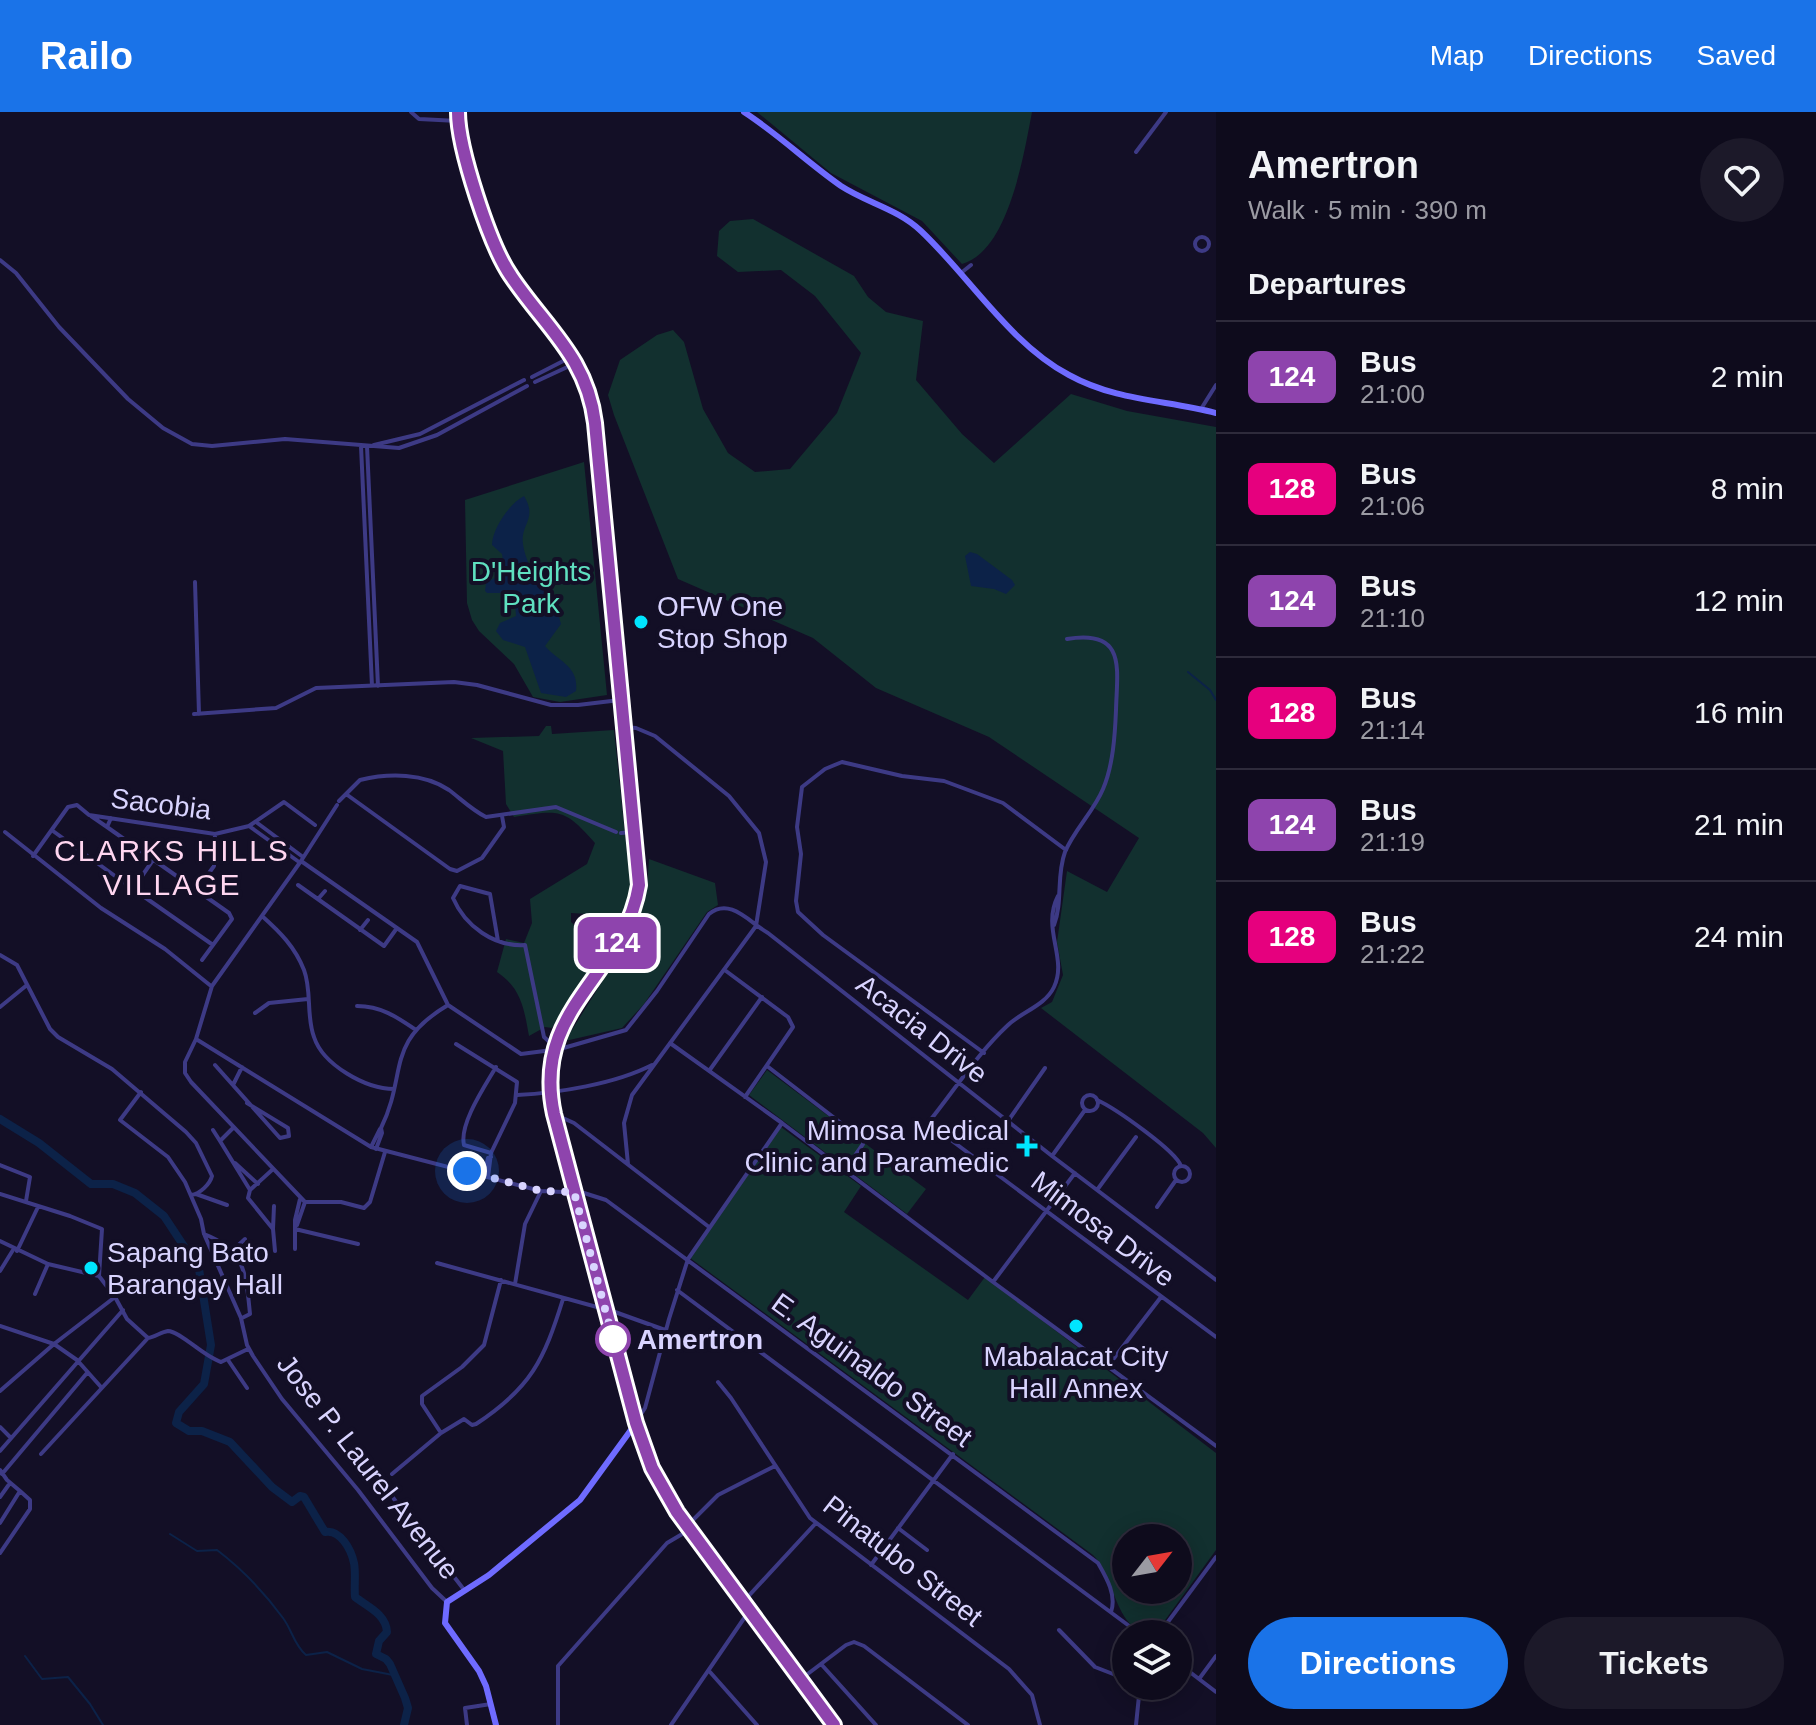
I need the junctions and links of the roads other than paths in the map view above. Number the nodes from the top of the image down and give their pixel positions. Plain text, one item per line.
1 (411, 112) edge
2 (458, 112) edge
3 (744, 112) edge
4 (1166, 112) edge
5 (458, 121) junction
6 (1136, 152) dead end
7 (1209, 246) dead end
8 (1216, 247) edge
9 (0, 260) edge
10 (971, 265) dead end
11 (961, 273) junction
12 (575, 360) junction
13 (533, 379) dead end
14 (525, 383) dead end
15 (1216, 385) edge
16 (1201, 409) junction
17 (1216, 413) edge
18 (361, 446) junction
19 (369, 446) junction
20 (195, 582) dead end
21 (1067, 639) dead end
22 (375, 686) junction
23 (620, 700) junction
24 (624, 727) junction
25 (346, 794) junction
26 (89, 815) junction
27 (502, 816) junction
28 (111, 818) junction
29 (256, 822) junction
30 (315, 825) dead end
31 (249, 826) junction
32 (107, 827) junction
33 (53, 831) junction
34 (5, 832) dead end
35 (633, 832) junction
36 (215, 834) junction
37 (1066, 850) junction
38 (33, 856) junction
39 (153, 860) junction
40 (301, 860) junction
41 (298, 885) dead end
42 (133, 889) junction
43 (196, 891) junction
44 (325, 891) dead end
45 (318, 899) junction
46 (262, 916) junction
47 (368, 920) dead end
48 (756, 926) junction
49 (397, 928) junction
50 (360, 930) junction
51 (498, 941) junction
52 (213, 945) junction
53 (0, 955) edge
54 (202, 960) dead end
55 (725, 971) junction
56 (27, 985) junction
57 (212, 986) junction
58 (762, 997) junction
59 (308, 999) junction
60 (448, 1005) junction
61 (357, 1006) dead end
62 (0, 1007) edge
63 (255, 1013) dead end
64 (416, 1030) junction
65 (196, 1039) junction
66 (670, 1043) junction
67 (456, 1044) dead end
68 (554, 1048) junction
69 (984, 1053) junction
70 (654, 1064) junction
71 (215, 1065) dead end
72 (767, 1066) junction
73 (242, 1067) junction
74 (496, 1067) junction
75 (1045, 1068) dead end
76 (709, 1071) junction
77 (960, 1083) junction
78 (233, 1085) junction
79 (394, 1089) junction
80 (141, 1092) junction
81 (550, 1094) junction
82 (516, 1095) junction
83 (745, 1097) junction
84 (1097, 1100) junction
85 (247, 1103) junction
86 (1085, 1110) junction
87 (554, 1114) junction
88 (270, 1115) junction
89 (1008, 1121) junction
90 (782, 1123) junction
91 (266, 1124) junction
92 (233, 1128) junction
93 (213, 1130) dead end
94 (1136, 1137) dead end
95 (220, 1141) junction
96 (373, 1148) junction
97 (385, 1152) junction
98 (491, 1155) junction
99 (1052, 1156) junction
100 (233, 1162) junction
101 (628, 1164) junction
102 (0, 1165) edge
103 (1181, 1166) junction
104 (272, 1170) junction
105 (845, 1170) junction
106 (1075, 1173) junction
107 (486, 1176) junction
108 (1176, 1179) junction
109 (258, 1184) junction
110 (250, 1190) junction
111 (541, 1191) junction
112 (1097, 1191) junction
113 (574, 1192) junction
114 (0, 1194) edge
115 (194, 1194) junction
116 (302, 1200) junction
117 (26, 1201) junction
118 (227, 1205) dead end
119 (274, 1206) dead end
120 (38, 1207) junction
121 (1157, 1207) dead end
122 (1047, 1213) junction
123 (709, 1227) junction
124 (295, 1228) junction
125 (273, 1229) junction
126 (204, 1234) junction
127 (245, 1239) dead end
128 (0, 1241) edge
129 (358, 1244) dead end
130 (295, 1249) dead end
131 (16, 1250) junction
132 (233, 1250) junction
133 (275, 1251) dead end
134 (688, 1259) junction
135 (437, 1263) dead end
136 (48, 1264) junction
137 (0, 1271) edge
138 (99, 1276) junction
139 (501, 1280) junction
140 (1216, 1280) edge
141 (993, 1282) junction
142 (515, 1284) junction
143 (677, 1290) junction
144 (35, 1294) dead end
145 (115, 1297) junction
146 (1161, 1297) junction
147 (563, 1299) junction
148 (123, 1310) junction
149 (605, 1310) junction
150 (241, 1318) junction
151 (0, 1326) edge
152 (665, 1330) junction
153 (1216, 1337) edge
154 (148, 1338) junction
155 (54, 1344) junction
156 (248, 1349) junction
157 (77, 1360) junction
158 (228, 1360) junction
159 (1108, 1366) junction
160 (87, 1373) junction
161 (718, 1382) dead end
162 (102, 1388) junction
163 (247, 1388) dead end
164 (0, 1390) edge
165 (636, 1423) junction
166 (0, 1427) edge
167 (441, 1433) junction
168 (11, 1438) junction
169 (1216, 1446) edge
170 (0, 1451) edge
171 (41, 1454) dead end
172 (953, 1454) junction
173 (775, 1466) junction
174 (1, 1472) edge
175 (392, 1474) dead end
176 (383, 1480) dead end
177 (933, 1480) junction
178 (10, 1483) junction
179 (20, 1491) junction
180 (0, 1497) edge
181 (0, 1523) edge
182 (816, 1523) junction
183 (688, 1528) junction
184 (898, 1528) junction
185 (927, 1550) dead end
186 (0, 1553) edge
187 (1216, 1557) edge
188 (871, 1565) junction
189 (465, 1591) junction
190 (447, 1602) junction
191 (743, 1602) junction
192 (749, 1611) junction
193 (1111, 1612) junction
194 (1122, 1620) edge
195 (1169, 1620) edge
196 (1059, 1630) dead end
197 (1216, 1656) edge
198 (821, 1664) junction
199 (710, 1672) junction
200 (1112, 1674) edge
201 (1192, 1674) edge
202 (801, 1679) junction
203 (1199, 1679) junction
204 (1216, 1692) edge
205 (1139, 1700) edge
206 (491, 1704) junction
207 (467, 1725) edge
208 (496, 1725) edge
209 (558, 1725) edge
210 (671, 1725) edge
211 (757, 1725) edge
212 (834, 1725) edge
213 (876, 1725) edge
214 (968, 1725) edge
215 (1040, 1725) edge
216 (1136, 1725) edge

1 - 5 street
2 - 5 main road
3 - 11 main road
4 - 6 street
5 - 12 main road
7 - 8 street
9 - 18 street
10 - 11 street
11 - 16 main road
12 - 13 street
12 - 23 main road
14 - 19 street
15 - 16 street
16 - 17 main road
18 - 19 street
18 - 22 street
19 - 22 street
20 - 22 street
21 - 37 street
22 - 23 street
23 - 24 main road
24 - 35 main road
24 - 48 street
25 - 27 street
25 - 27 street
25 - 40 street
26 - 28 street, Sacobia
26 - 32 street
26 - 33 street, Sacobia
27 - 35 street
28 - 32 street
28 - 36 street, Sacobia
29 - 30 street
29 - 31 street
29 - 40 street
31 - 36 street, Sacobia
31 - 40 street, Sacobia
32 - 39 street
33 - 38 street, Sacobia
33 - 42 street
34 - 38 street
35 - 68 main road
36 - 43 street
37 - 69 street
37 - 69 street
38 - 57 street
39 - 42 street
39 - 43 street
40 - 46 street
40 - 49 street
41 - 45 street
42 - 52 street
43 - 52 street
44 - 45 street
45 - 50 street
46 - 57 street
46 - 59 street
47 - 50 street
48 - 55 street
48 - 68 street, Acacia Drive
48 - 77 street, Acacia Drive
49 - 50 street
49 - 60 street
51 - 51 street
51 - 68 street
52 - 54 street
53 - 56 street
55 - 58 street
55 - 66 street
56 - 62 street
56 - 80 street
57 - 65 street
58 - 72 street
58 - 76 street
59 - 63 street
59 - 79 street
60 - 64 street
60 - 68 street, Acacia Drive
61 - 64 street
64 - 79 street
65 - 73 street, E. Aguinaldo Street
65 - 92 street
66 - 70 street
66 - 76 street
67 - 74 street
68 - 81 main road
69 - 77 street
70 - 81 street
70 - 101 street
71 - 78 street
72 - 83 street
72 - 105 street
73 - 78 street
73 - 96 street, E. Aguinaldo Street
74 - 82 street
74 - 98 street
75 - 89 street
76 - 83 street
77 - 89 street, Acacia Drive
77 - 122 street, Mimosa Drive
78 - 85 street
79 - 96 street
80 - 115 street
80 - 115 street
81 - 82 street
81 - 87 main road
82 - 98 street
83 - 90 street
84 - 86 street
84 - 86 street
84 - 103 street
85 - 88 street
85 - 91 street
86 - 99 street
87 - 101 street
87 - 113 main road
88 - 91 street
88 - 91 street
89 - 99 street, Acacia Drive
90 - 105 street
90 - 123 street
92 - 95 street
92 - 104 street
93 - 95 street
94 - 112 street
95 - 100 street
96 - 97 street, E. Aguinaldo Street
97 - 107 street, E. Aguinaldo Street
97 - 116 street
98 - 107 street
99 - 106 street, Acacia Drive
100 - 109 street
100 - 110 street
101 - 123 street
102 - 117 street
103 - 108 street
103 - 108 street
104 - 109 street
104 - 116 street
105 - 141 street
106 - 112 street, Acacia Drive
106 - 122 street
107 - 111 street, E. Aguinaldo Street
108 - 121 street
109 - 110 street
110 - 125 street
111 - 113 street, E. Aguinaldo Street
111 - 142 street
112 - 140 street, Acacia Drive
113 - 134 street, E. Aguinaldo Street
113 - 149 main road
114 - 117 street
115 - 118 street
115 - 126 street
116 - 124 street
117 - 120 street
119 - 125 street
120 - 131 street
120 - 138 street
122 - 141 street
122 - 146 street, Mimosa Drive
123 - 134 street
124 - 129 street
124 - 130 street
125 - 133 street
126 - 132 street
126 - 150 street
127 - 132 street
128 - 131 street
131 - 136 street
131 - 137 street
132 - 150 street
134 - 143 street
134 - 172 street, E. Aguinaldo Street
135 - 139 street
136 - 138 street
136 - 144 street
138 - 145 street
139 - 142 street
139 - 167 street
141 - 159 street
142 - 147 street
143 - 152 street
143 - 177 street
145 - 148 street
145 - 155 street
146 - 153 street, Mimosa Drive
146 - 159 street
147 - 149 street
147 - 167 street
148 - 154 street
148 - 157 street
149 - 152 street
149 - 165 main road
150 - 156 street
151 - 155 street
152 - 165 street
154 - 158 street, Jose P. Laurel Avenue
154 - 162 street
155 - 157 street
155 - 164 street
156 - 158 street, Jose P. Laurel Avenue
156 - 190 street, Jose P. Laurel Avenue
157 - 160 street
157 - 168 street
158 - 163 street
159 - 169 street
160 - 162 street
160 - 174 street
161 - 173 street, Pinatubo Street
162 - 171 street
165 - 183 main road
165 - 189 main road
166 - 168 street
167 - 175 street
168 - 170 street
172 - 177 street
172 - 193 street, E. Aguinaldo Street
173 - 182 street, Pinatubo Street
173 - 183 street
174 - 178 street
176 - 189 street
177 - 184 street
177 - 193 street
178 - 179 street
178 - 180 street
179 - 181 street
179 - 186 street
182 - 188 street, Pinatubo Street
182 - 191 street
183 - 191 main road
183 - 209 street
184 - 185 street
184 - 188 street
187 - 195 street
188 - 215 street, Pinatubo Street
189 - 190 main road
190 - 206 main road, Jose P. Laurel Avenue
191 - 192 main road
192 - 199 street
192 - 202 main road
193 - 194 street
196 - 200 street
197 - 203 street
198 - 202 street
198 - 213 street
198 - 214 street
199 - 210 street
199 - 211 street
201 - 203 street
202 - 212 main road
203 - 204 street
205 - 216 street
206 - 207 street
206 - 208 main road, Jose P. Laurel Avenue

